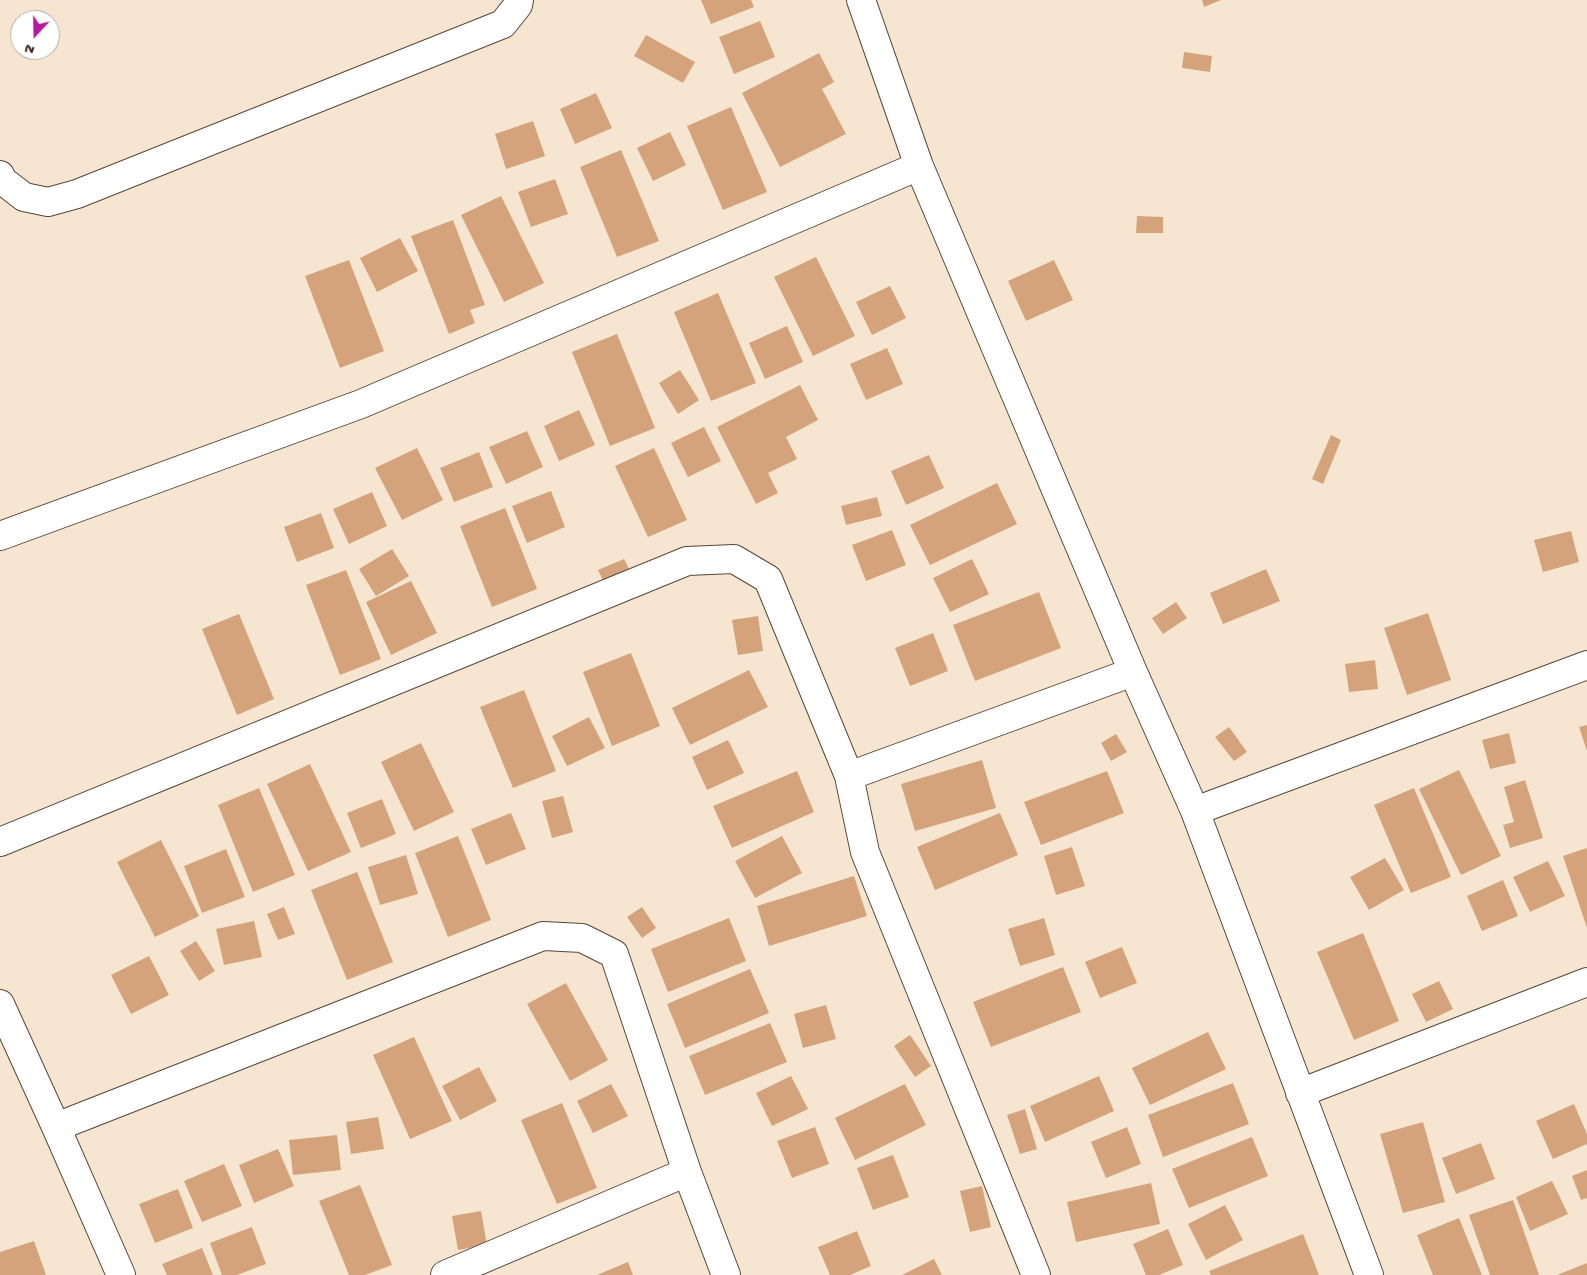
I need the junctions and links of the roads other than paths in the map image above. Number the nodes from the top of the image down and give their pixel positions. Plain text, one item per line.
1 (519, 0) edge
2 (860, 0) edge
3 (919, 166) junction
4 (0, 175) edge
5 (0, 536) edge
6 (1587, 665) edge
7 (1133, 672) junction
8 (849, 776) junction
9 (1194, 811) junction
10 (0, 842) edge
11 (1587, 982) edge
12 (0, 1004) edge
13 (1300, 1093) junction
14 (56, 1126) junction
15 (687, 1172) junction
16 (121, 1275) edge
17 (445, 1275) edge
18 (726, 1275) edge
19 (1036, 1275) edge
20 (1369, 1275) edge

1 - 4 street
2 - 3 street
3 - 5 street
3 - 7 street
6 - 9 street
7 - 8 street
7 - 9 street
8 - 10 street
8 - 19 street
9 - 13 street
11 - 13 street
12 - 14 street
13 - 20 street
14 - 15 street
14 - 16 street
15 - 17 street
15 - 18 street

